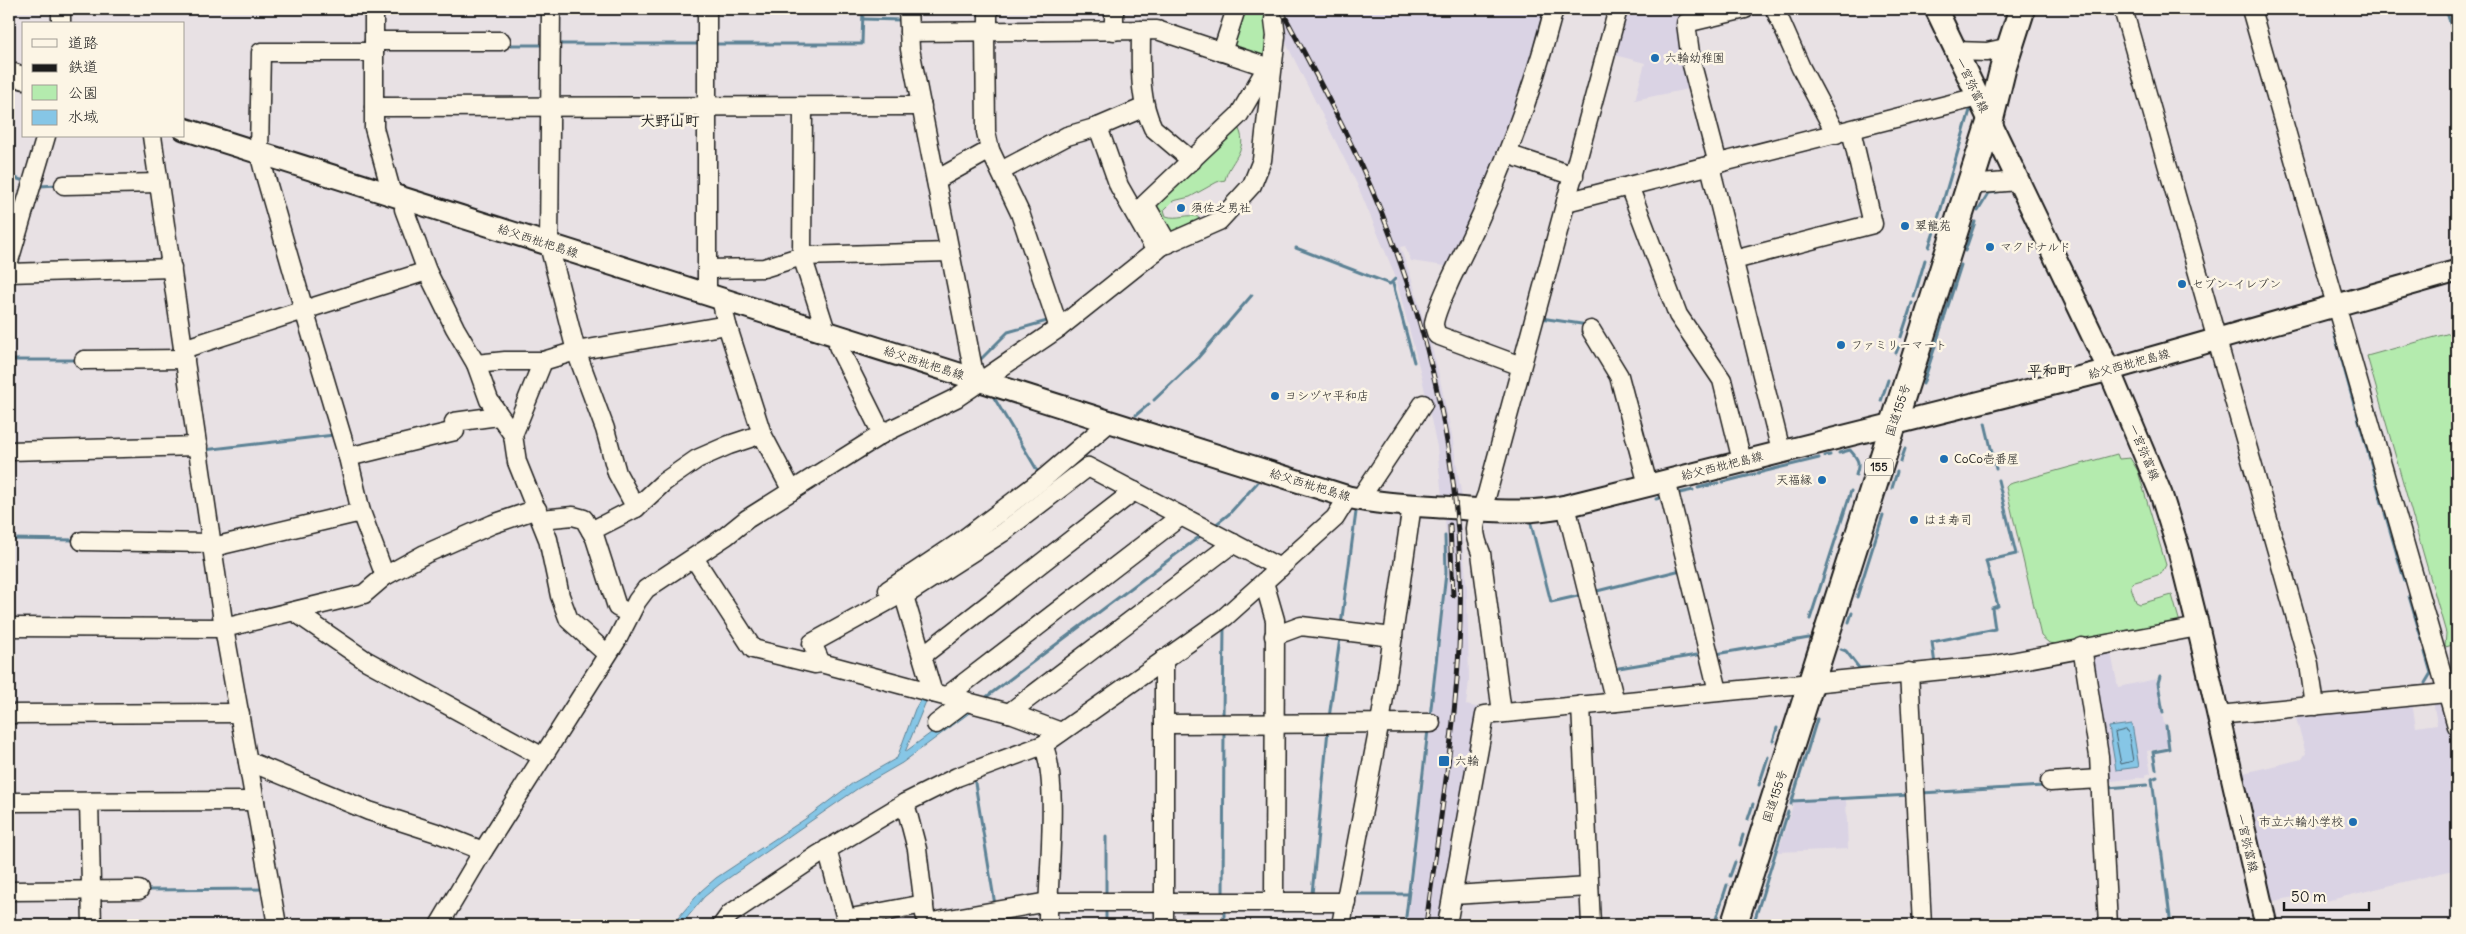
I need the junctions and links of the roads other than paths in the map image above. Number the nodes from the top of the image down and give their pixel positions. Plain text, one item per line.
1 (61, 9) edge
2 (374, 9) edge
3 (551, 9) edge
4 (706, 9) edge
5 (908, 9) edge
6 (988, 9) edge
7 (1114, 9) edge
8 (1236, 9) edge
9 (1276, 9) edge
10 (1554, 9) edge
11 (1618, 9) edge
12 (1745, 9) edge
13 (1775, 9) edge
14 (1936, 9) edge
15 (2022, 9) edge
16 (2122, 9) edge
17 (2252, 9) edge
18 (61, 22) edge
19 (1114, 30) junction
20 (1141, 30) junction
21 (909, 32) junction
22 (987, 32) junction
23 (501, 41) dead end
24 (374, 46) junction
25 (2010, 47) junction
26 (1956, 51) junction
27 (1222, 52) junction
28 (1269, 68) junction
29 (9, 73) edge
30 (22, 77) edge
31 (1978, 97) junction
32 (550, 106) junction
33 (922, 106) junction
34 (374, 107) junction
35 (707, 107) junction
36 (803, 107) junction
37 (1146, 107) junction
38 (1990, 121) junction
39 (1098, 127) junction
40 (185, 129) edge
41 (1843, 132) junction
42 (45, 138) edge
43 (152, 138) edge
44 (990, 150) junction
45 (259, 152) junction
46 (1507, 154) junction
47 (1192, 161) junction
48 (1714, 165) junction
49 (1001, 171) junction
50 (1574, 176) junction
51 (936, 180) junction
52 (2018, 181) junction
53 (159, 183) junction
54 (64, 185) dead end
55 (1969, 185) junction
56 (1629, 186) junction
57 (399, 197) junction
58 (1566, 202) junction
59 (549, 245) junction
60 (1162, 248) junction
61 (950, 252) junction
62 (802, 256) junction
63 (1734, 260) junction
64 (9, 261) edge
65 (172, 268) junction
66 (707, 269) junction
67 (427, 271) junction
68 (2457, 271) edge
69 (9, 273) edge
70 (714, 297) junction
71 (2335, 306) junction
72 (304, 310) junction
73 (728, 326) junction
74 (1059, 328) junction
75 (1591, 330) dead end
76 (833, 334) junction
77 (2217, 340) junction
78 (576, 352) junction
79 (184, 354) junction
80 (84, 360) dead end
81 (543, 361) junction
82 (476, 364) junction
83 (1521, 366) junction
84 (2109, 370) junction
85 (979, 381) junction
86 (1423, 404) dead end
87 (498, 416) junction
88 (1111, 421) junction
89 (1894, 422) junction
90 (762, 434) junction
91 (882, 434) junction
92 (513, 435) junction
93 (198, 446) junction
94 (9, 451) edge
95 (1781, 451) junction
96 (348, 457) junction
97 (1742, 461) junction
98 (1657, 482) junction
99 (792, 491) junction
100 (1134, 491) junction
101 (1354, 498) junction
102 (1412, 505) junction
103 (1566, 506) junction
104 (636, 508) junction
105 (1481, 510) junction
106 (361, 512) junction
107 (539, 514) junction
108 (1181, 516) junction
109 (591, 531) junction
110 (82, 541) dead end
111 (1233, 543) junction
112 (213, 545) junction
113 (694, 558) junction
114 (1280, 568) junction
115 (385, 576) junction
116 (1264, 582) junction
117 (901, 596) junction
118 (295, 612) junction
119 (630, 614) junction
120 (9, 627) edge
121 (2198, 627) junction
122 (224, 628) junction
123 (1274, 636) junction
124 (1393, 637) junction
125 (2082, 647) junction
126 (608, 654) junction
127 (922, 656) junction
128 (1164, 660) junction
129 (821, 663) junction
130 (1909, 672) junction
131 (1811, 681) junction
132 (1718, 691) junction
133 (2453, 692) edge
134 (940, 694) junction
135 (966, 700) junction
136 (1615, 702) junction
137 (1581, 705) junction
138 (2315, 706) junction
139 (240, 713) junction
140 (1009, 713) junction
141 (1502, 713) junction
142 (9, 714) edge
143 (2218, 715) junction
144 (1430, 723) dead end
145 (936, 724) dead end
146 (1164, 724) junction
147 (1274, 724) junction
148 (1379, 724) junction
149 (2457, 726) edge
150 (1061, 732) junction
151 (1043, 745) junction
152 (543, 757) junction
153 (248, 761) junction
154 (2100, 779) junction
155 (2050, 782) dead end
156 (255, 801) junction
157 (9, 802) edge
158 (89, 802) junction
159 (905, 802) junction
160 (828, 849) junction
161 (483, 851) junction
162 (1589, 887) junction
163 (91, 890) junction
164 (139, 890) dead end
165 (9, 891) edge
166 (1453, 895) junction
167 (1164, 901) junction
168 (1274, 901) junction
169 (1048, 902) junction
170 (1346, 902) junction
171 (924, 904) junction
172 (729, 922) edge
173 (281, 923) edge
174 (925, 924) edge
175 (92, 925) edge
176 (439, 925) edge
177 (1048, 925) edge
178 (1164, 925) edge
179 (1340, 925) edge
180 (1448, 925) edge
181 (1591, 925) edge
182 (1734, 925) edge
183 (1922, 925) edge
184 (2108, 925) edge
185 (2266, 925) edge

1 - 18 street
2 - 24 street
3 - 32 street
4 - 35 street
5 - 21 street
6 - 22 street
7 - 19 street
8 - 27 street
9 - 28 street
10 - 46 street
11 - 50 street
12 - 48 street
13 - 41 street
14 - 26 main road, 一宮弥富線
15 - 25 highway, 国道155号 / 155
16 - 77 street
17 - 71 street
19 - 20 street
19 - 22 street
20 - 27 street
20 - 37 street
21 - 22 street
21 - 33 street
22 - 44 street
23 - 24 street
24 - 34 street
24 - 45 street
25 - 26 street
25 - 38 highway, 国道155号 / 155
26 - 31 main road, 一宮弥富線
27 - 28 street
28 - 47 street
28 - 60 street
29 - 30 main road
31 - 38 main road, 一宮弥富線
31 - 41 street
32 - 34 street
32 - 35 street
32 - 59 street
33 - 36 street
33 - 51 street
34 - 57 street
35 - 36 street
35 - 66 street
36 - 62 street
37 - 39 street
37 - 47 street
38 - 52 main road, 一宮弥富線
38 - 55 highway, 国道155号 / 155
39 - 49 street
39 - 60 street
40 - 45 main road, 給父西枇杷島線
41 - 48 street
41 - 63 street
42 - 64 street
43 - 53 street
44 - 49 street
44 - 51 street
45 - 57 main road, 給父西枇杷島線
45 - 72 street
46 - 50 street
46 - 83 street
47 - 60 street
48 - 56 street
48 - 63 street
49 - 74 street
50 - 58 street
51 - 61 street
52 - 55 street
52 - 84 main road, 一宮弥富線
53 - 54 street
53 - 65 street
55 - 89 highway, 国道155号 / 155
56 - 58 street
56 - 97 street
57 - 59 main road, 給父西枇杷島線
57 - 67 street
58 - 83 street
59 - 70 main road, 給父西枇杷島線
59 - 78 street
60 - 74 street
61 - 62 street
61 - 85 street
62 - 66 street
62 - 76 street
63 - 95 street
65 - 69 street
65 - 79 street
66 - 70 street
67 - 72 street
67 - 82 street
68 - 71 main road, 給父西枇杷島線
70 - 73 street
70 - 76 main road, 給父西枇杷島線
71 - 77 main road, 給父西枇杷島線
71 - 133 street
72 - 79 street
72 - 96 street
73 - 78 street
73 - 90 street
74 - 85 street
75 - 98 street
76 - 85 main road, 給父西枇杷島線
76 - 91 street
77 - 84 main road, 給父西枇杷島線
77 - 138 street
78 - 81 street
78 - 104 street
79 - 80 street
79 - 93 street
81 - 82 street
81 - 92 street
82 - 87 street
83 - 105 street
84 - 89 main road, 給父西枇杷島線
84 - 121 main road, 一宮弥富線
85 - 88 main road, 給父西枇杷島線
85 - 91 street
86 - 101 street
87 - 92 street
87 - 96 street
88 - 101 main road, 給父西枇杷島線
88 - 117 street
89 - 95 main road, 給父西枇杷島線
89 - 131 highway, 国道155号 / 155
90 - 99 street
90 - 104 street
91 - 99 street
92 - 107 street
93 - 94 street
93 - 112 street
95 - 97 main road, 給父西枇杷島線
96 - 106 street
97 - 98 main road, 給父西枇杷島線
98 - 103 main road, 給父西枇杷島線
98 - 132 street
99 - 113 street
100 - 108 street
100 - 117 street
100 - 127 street
101 - 102 main road, 給父西枇杷島線
101 - 114 street
102 - 105 main road, 給父西枇杷島線
102 - 124 street
103 - 105 main road, 給父西枇杷島線
103 - 136 street
104 - 109 street
105 - 141 street
106 - 112 street
106 - 115 street
107 - 109 street
107 - 115 street
107 - 126 street
108 - 111 street
108 - 134 street
109 - 119 street
110 - 112 street
111 - 114 street
111 - 140 street
112 - 122 street
113 - 119 street
113 - 129 street
114 - 116 street
115 - 118 street
116 - 123 street
116 - 128 street
117 - 127 street
117 - 129 street
118 - 122 street
118 - 152 street
119 - 126 street
120 - 122 street
121 - 125 street
121 - 143 main road, 一宮弥富線
122 - 139 street
123 - 124 street
123 - 147 street
124 - 148 street
125 - 130 street
125 - 154 street
126 - 152 street
127 - 134 street
128 - 146 street
128 - 150 street
129 - 134 street
130 - 131 street
130 - 183 street
131 - 132 street
131 - 182 highway, 国道155号 / 155
132 - 136 street
133 - 138 street
133 - 149 street
134 - 135 street
135 - 140 street
135 - 145 street
136 - 137 street
137 - 141 street
137 - 162 street
138 - 143 street
139 - 142 street
139 - 153 street
140 - 150 street
141 - 166 street
143 - 185 main road, 一宮弥富線
144 - 148 street
146 - 147 street
146 - 167 street
147 - 148 street
147 - 168 street
148 - 170 street
150 - 151 street
151 - 159 street
151 - 169 street
152 - 161 street
153 - 156 street
153 - 161 street
154 - 155 street
154 - 184 street
156 - 158 street
156 - 173 street
157 - 158 street
158 - 163 street
159 - 160 street
159 - 171 street
160 - 171 street
160 - 172 street
161 - 176 street
162 - 166 street
162 - 181 street
163 - 164 street
163 - 165 street
163 - 175 street
166 - 180 street
167 - 168 street
167 - 169 street
167 - 178 street
168 - 170 street
169 - 174 street
169 - 177 street
170 - 179 street
171 - 174 street

